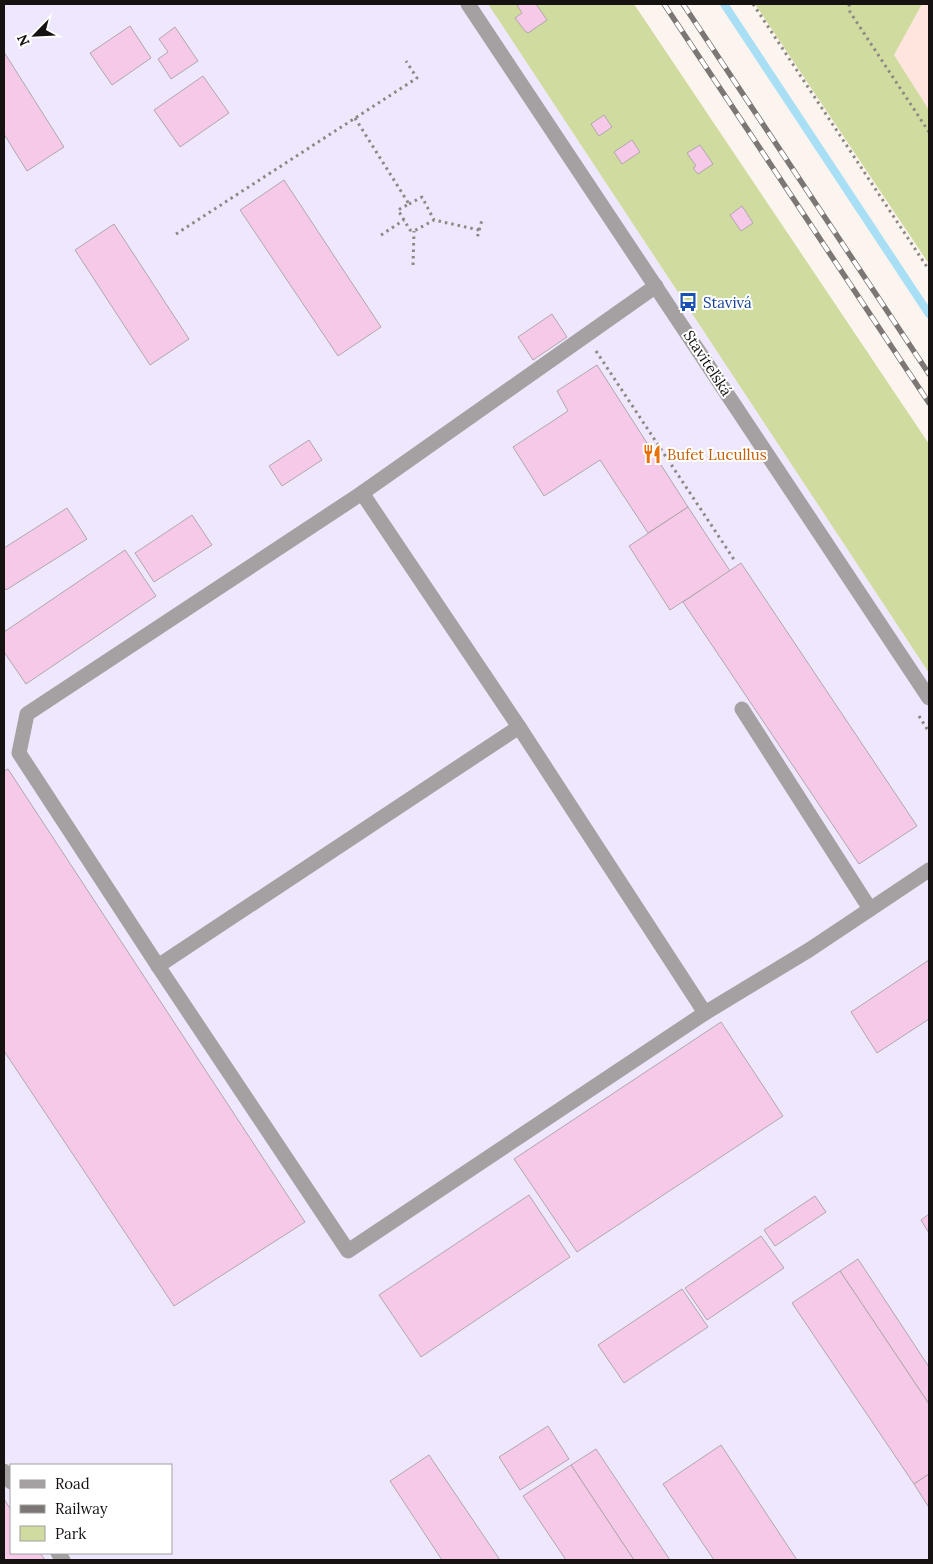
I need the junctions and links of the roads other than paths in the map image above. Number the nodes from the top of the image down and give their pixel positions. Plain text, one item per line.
1 (468, 4) edge
2 (656, 286) junction
3 (362, 493) junction
4 (929, 698) edge
5 (742, 709) dead end
6 (519, 727) junction
7 (929, 870) edge
8 (870, 909) junction
9 (158, 966) junction
10 (705, 1013) junction

1 - 2 street, Staviteľská
2 - 3 street
2 - 4 street, Staviteľská
3 - 6 street
3 - 9 street
5 - 8 street
6 - 9 street
6 - 10 street
7 - 8 street
8 - 10 street
9 - 10 street

